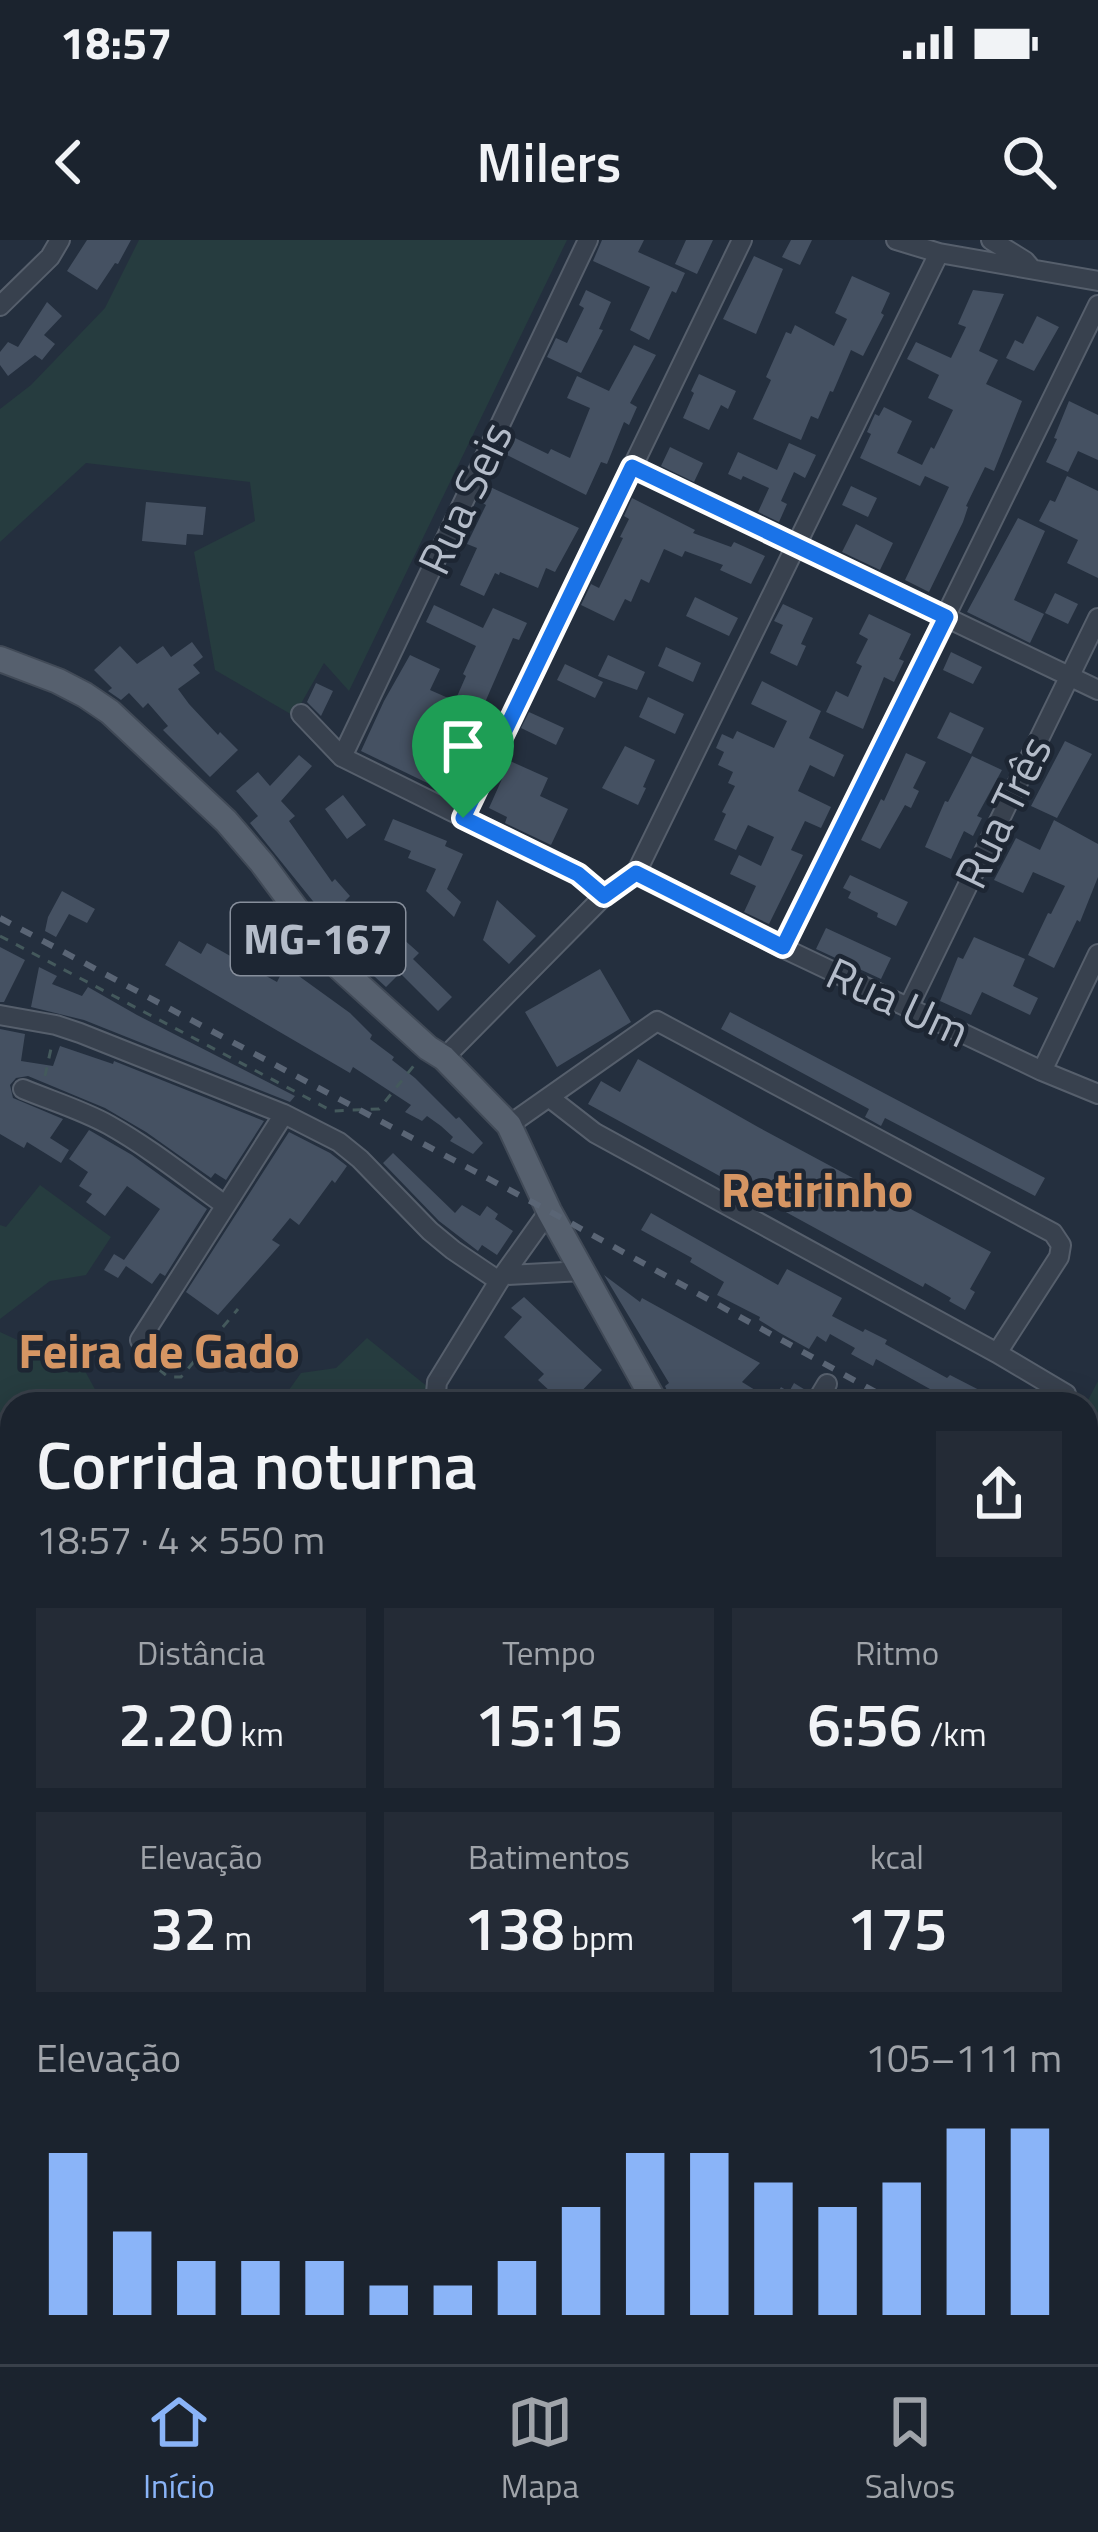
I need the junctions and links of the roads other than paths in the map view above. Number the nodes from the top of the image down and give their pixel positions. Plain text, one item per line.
1 (60, 240) edge
2 (588, 240) edge
3 (742, 240) edge
4 (896, 240) edge
5 (991, 240) edge
6 (940, 253) junction
7 (1034, 271) junction
8 (1098, 281) edge
9 (1098, 305) edge
10 (0, 306) edge
11 (632, 467) junction
12 (796, 546) junction
13 (946, 617) junction
14 (1098, 618) edge
15 (0, 659) edge
16 (1069, 677) junction
17 (1098, 690) edge
18 (301, 714) dead end
19 (342, 757) junction
20 (463, 818) junction
21 (636, 873) junction
22 (604, 896) junction
23 (783, 947) junction
24 (1098, 954) edge
25 (909, 1006) junction
26 (0, 1015) edge
27 (436, 1053) junction
28 (1042, 1070) junction
29 (32, 1092) road end
30 (1098, 1094) edge
31 (550, 1098) junction
32 (284, 1114) junction
33 (509, 1125) junction
34 (225, 1205) junction
35 (549, 1211) junction
36 (583, 1271) junction
37 (502, 1278) junction
38 (140, 1340) road end
39 (997, 1353) junction
40 (827, 1384) dead end
41 (436, 1392) edge
42 (649, 1392) edge
43 (822, 1392) edge
44 (1063, 1392) edge

1 - 10 street
2 - 19 street, Rua Seis
3 - 11 street
4 - 6 street
5 - 7 street
6 - 7 street
6 - 12 street
7 - 8 street
9 - 13 street
11 - 12 street
11 - 20 street
12 - 13 street
12 - 21 street
13 - 16 street
13 - 23 street
14 - 16 street, Rua Três
15 - 27 main road, MG-167
16 - 17 street
16 - 25 street, Rua Três
18 - 19 street
19 - 20 street
20 - 22 street
21 - 22 street
21 - 23 street, Rua Um
22 - 27 street
23 - 25 street, Rua Um
24 - 28 street
25 - 28 street, Rua Um
26 - 32 street
27 - 33 main road, MG-167
28 - 30 street, Rua Um
29 - 34 street
31 - 33 street
31 - 39 street
31 - 39 street
32 - 34 street
32 - 37 street
33 - 35 main road, MG-167
34 - 38 street
35 - 36 main road, MG-167
35 - 37 street
36 - 37 street
36 - 42 main road, MG-167
37 - 41 street
39 - 44 street
40 - 43 street

